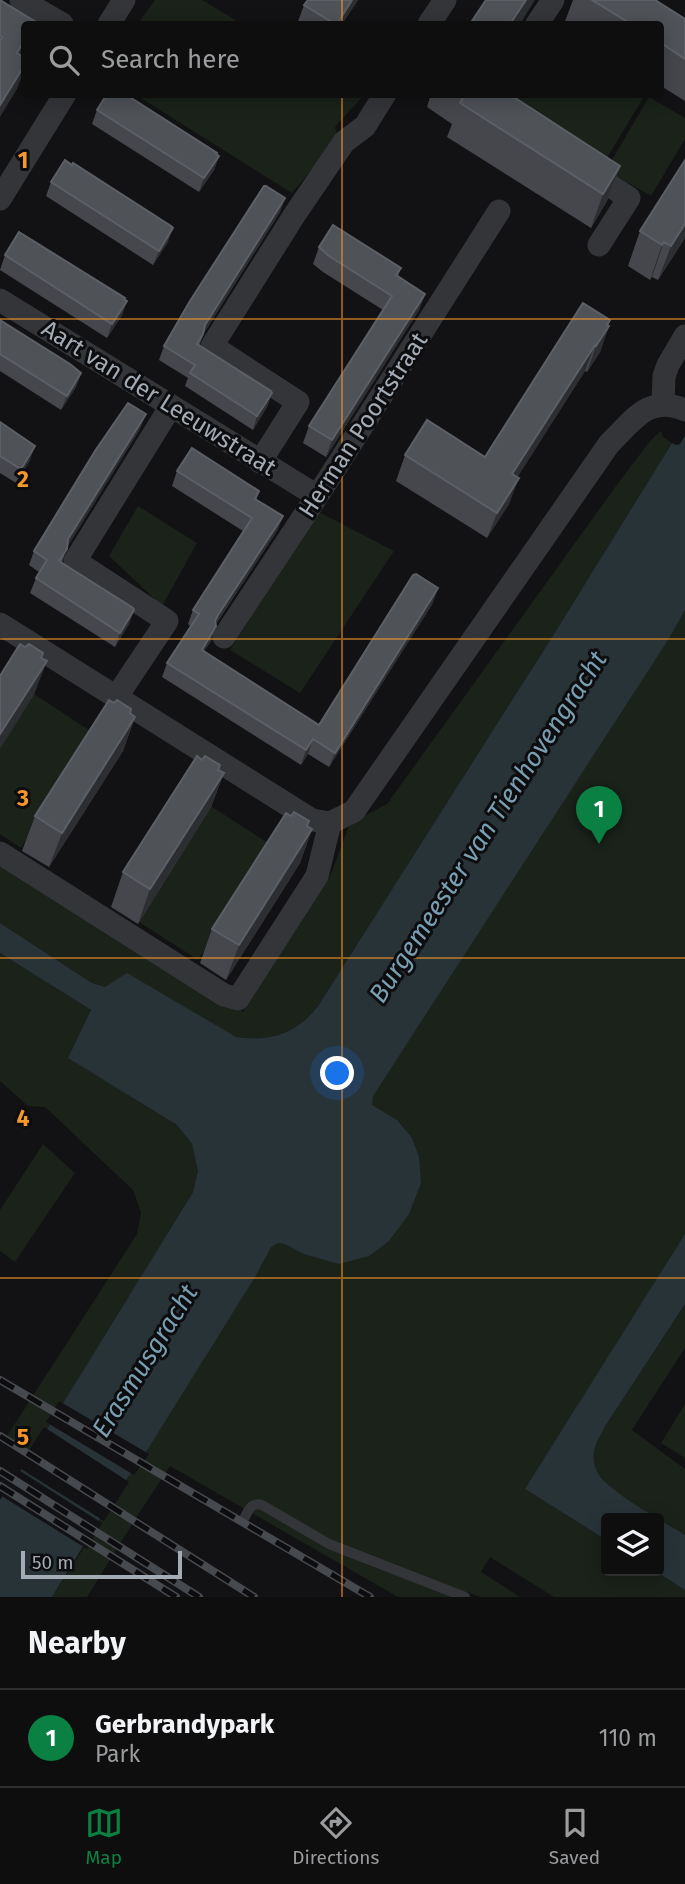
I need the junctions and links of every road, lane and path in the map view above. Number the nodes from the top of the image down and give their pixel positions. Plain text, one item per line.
1 (23, 0) edge
2 (124, 0) edge
3 (445, 0) edge
4 (554, 0) edge
5 (57, 21) edge
6 (111, 21) edge
7 (431, 21) edge
8 (539, 21) edge
9 (63, 98) edge
10 (382, 98) edge
11 (573, 162) edge
12 (0, 200) edge
13 (499, 211) dead end
14 (599, 245) dead end
15 (0, 300) edge
16 (685, 336) edge
17 (171, 406) junction
18 (674, 407) edge
19 (260, 462) junction
20 (317, 496) junction
21 (0, 624) edge
22 (224, 637) dead end
23 (117, 696) junction
24 (330, 823) junction
25 (0, 853) edge
26 (245, 1517) dead end
27 (465, 1597) edge

1 - 5 street
2 - 6 street
3 - 7 street
4 - 8 street
9 - 12 street
10 - 19 street
11 - 14 street
13 - 20 street, Herman Poortstraat
15 - 17 street, Aart van der Leeuwstraat
16 - 18 street
17 - 19 street, Aart van der Leeuwstraat
17 - 23 street
18 - 24 street
19 - 20 street, Aart van der Leeuwstraat
20 - 22 street, Herman Poortstraat
21 - 23 street
23 - 24 street
24 - 25 street
26 - 27 lane

